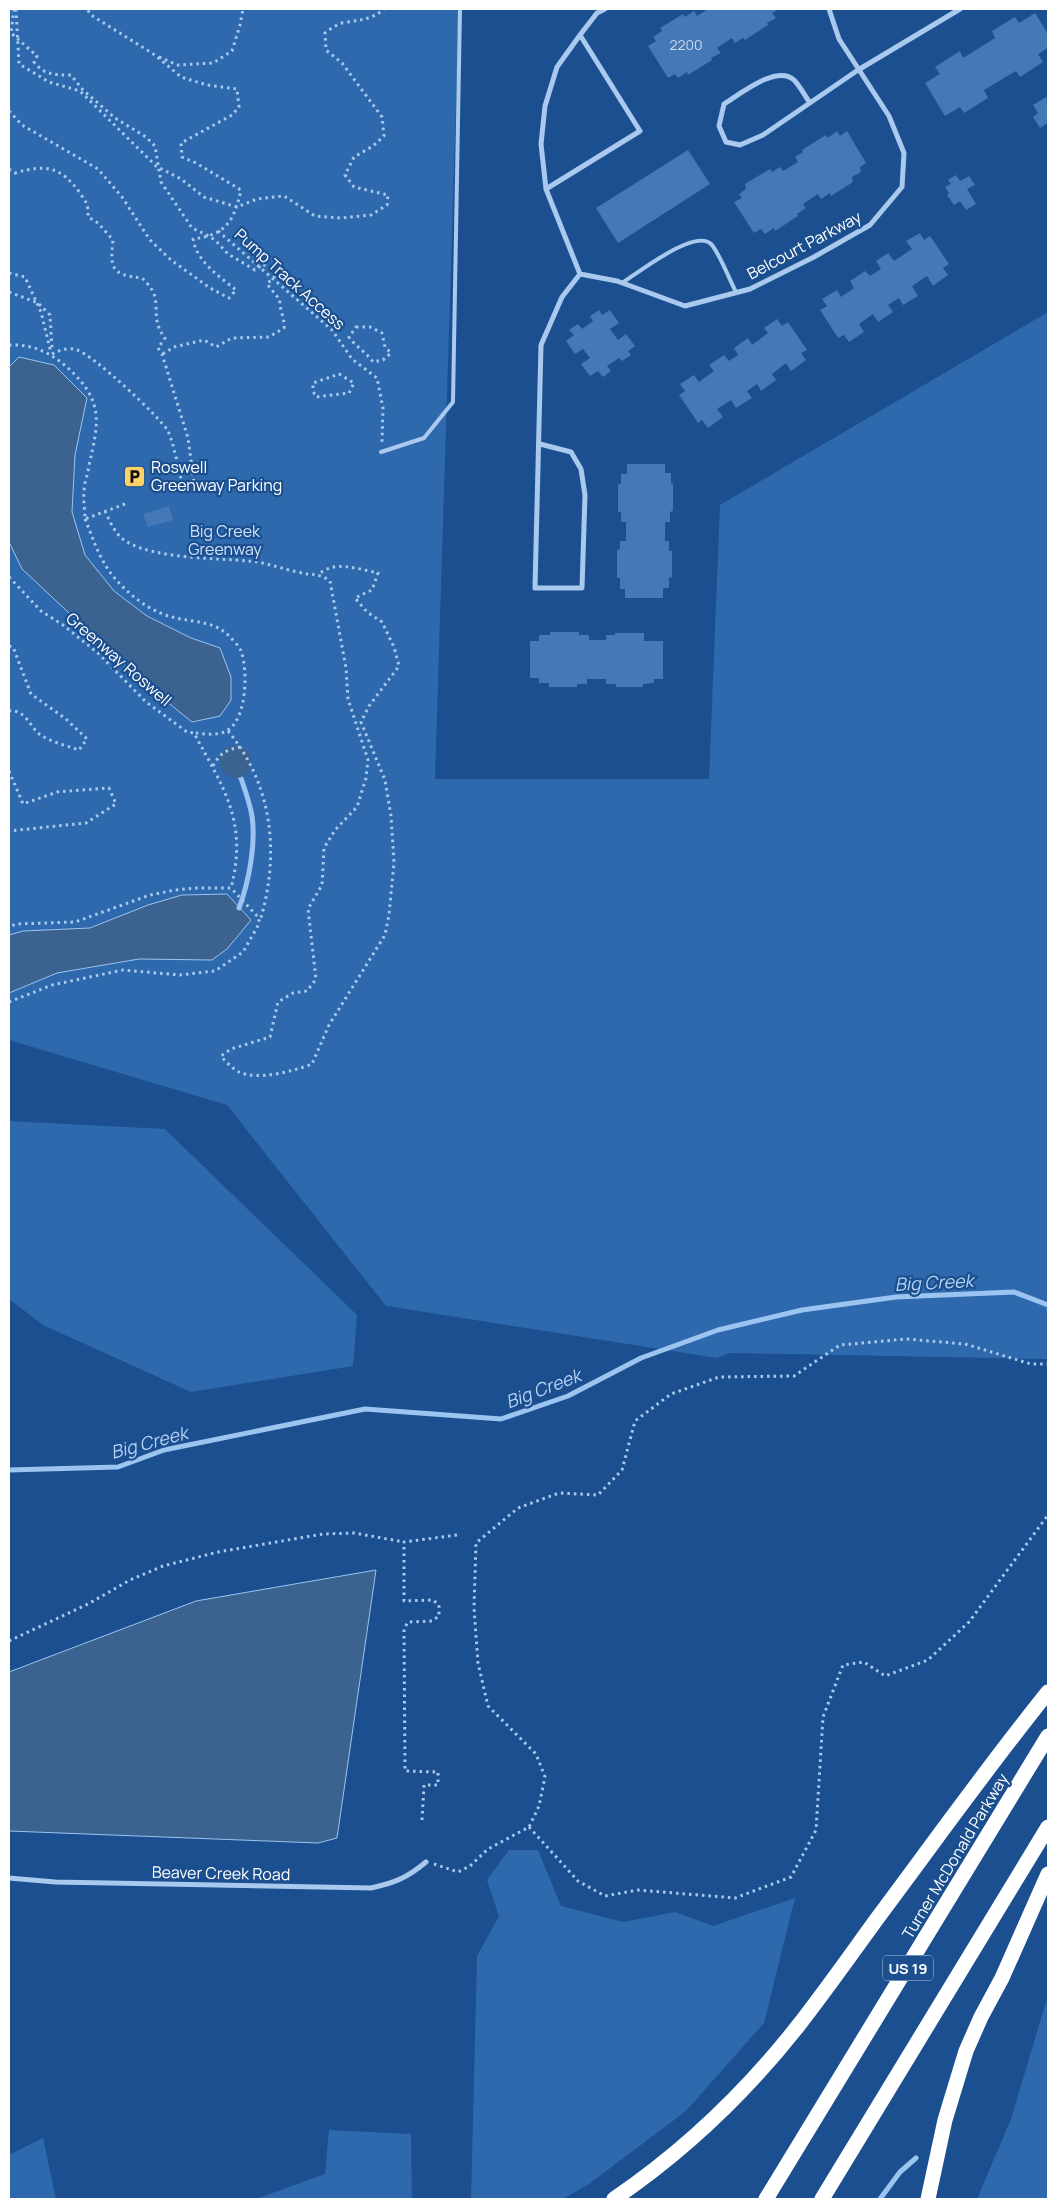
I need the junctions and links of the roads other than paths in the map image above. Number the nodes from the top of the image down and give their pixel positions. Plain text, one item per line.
1 (460, 9) edge
2 (606, 9) edge
3 (829, 9) edge
4 (960, 9) edge
5 (580, 34) junction
6 (858, 70) junction
7 (810, 103) junction
8 (546, 189) junction
9 (580, 274) junction
10 (622, 282) junction
11 (736, 292) junction
12 (540, 444) junction
13 (381, 452) road end
14 (1048, 1692) edge
15 (1048, 1736) edge
16 (1048, 1827) edge
17 (426, 1862) road end
18 (1048, 1874) edge
19 (9, 1878) edge
20 (614, 2199) edge
21 (766, 2199) edge
22 (822, 2199) edge
23 (928, 2199) edge

1 - 13 lane
2 - 5 street
3 - 6 street, Belcourt Parkway
4 - 6 street
5 - 8 street
5 - 8 street
6 - 7 street
6 - 11 street, Belcourt Parkway
7 - 7 street
8 - 9 street
9 - 10 street, Belcourt Parkway
9 - 12 street
10 - 11 street, Belcourt Parkway
10 - 11 lane
12 - 12 street
14 - 20 highway
15 - 21 highway, Turner McDonald Parkway / US 19
16 - 22 highway, US 19
17 - 19 street, Beaver Creek Road
18 - 23 highway

